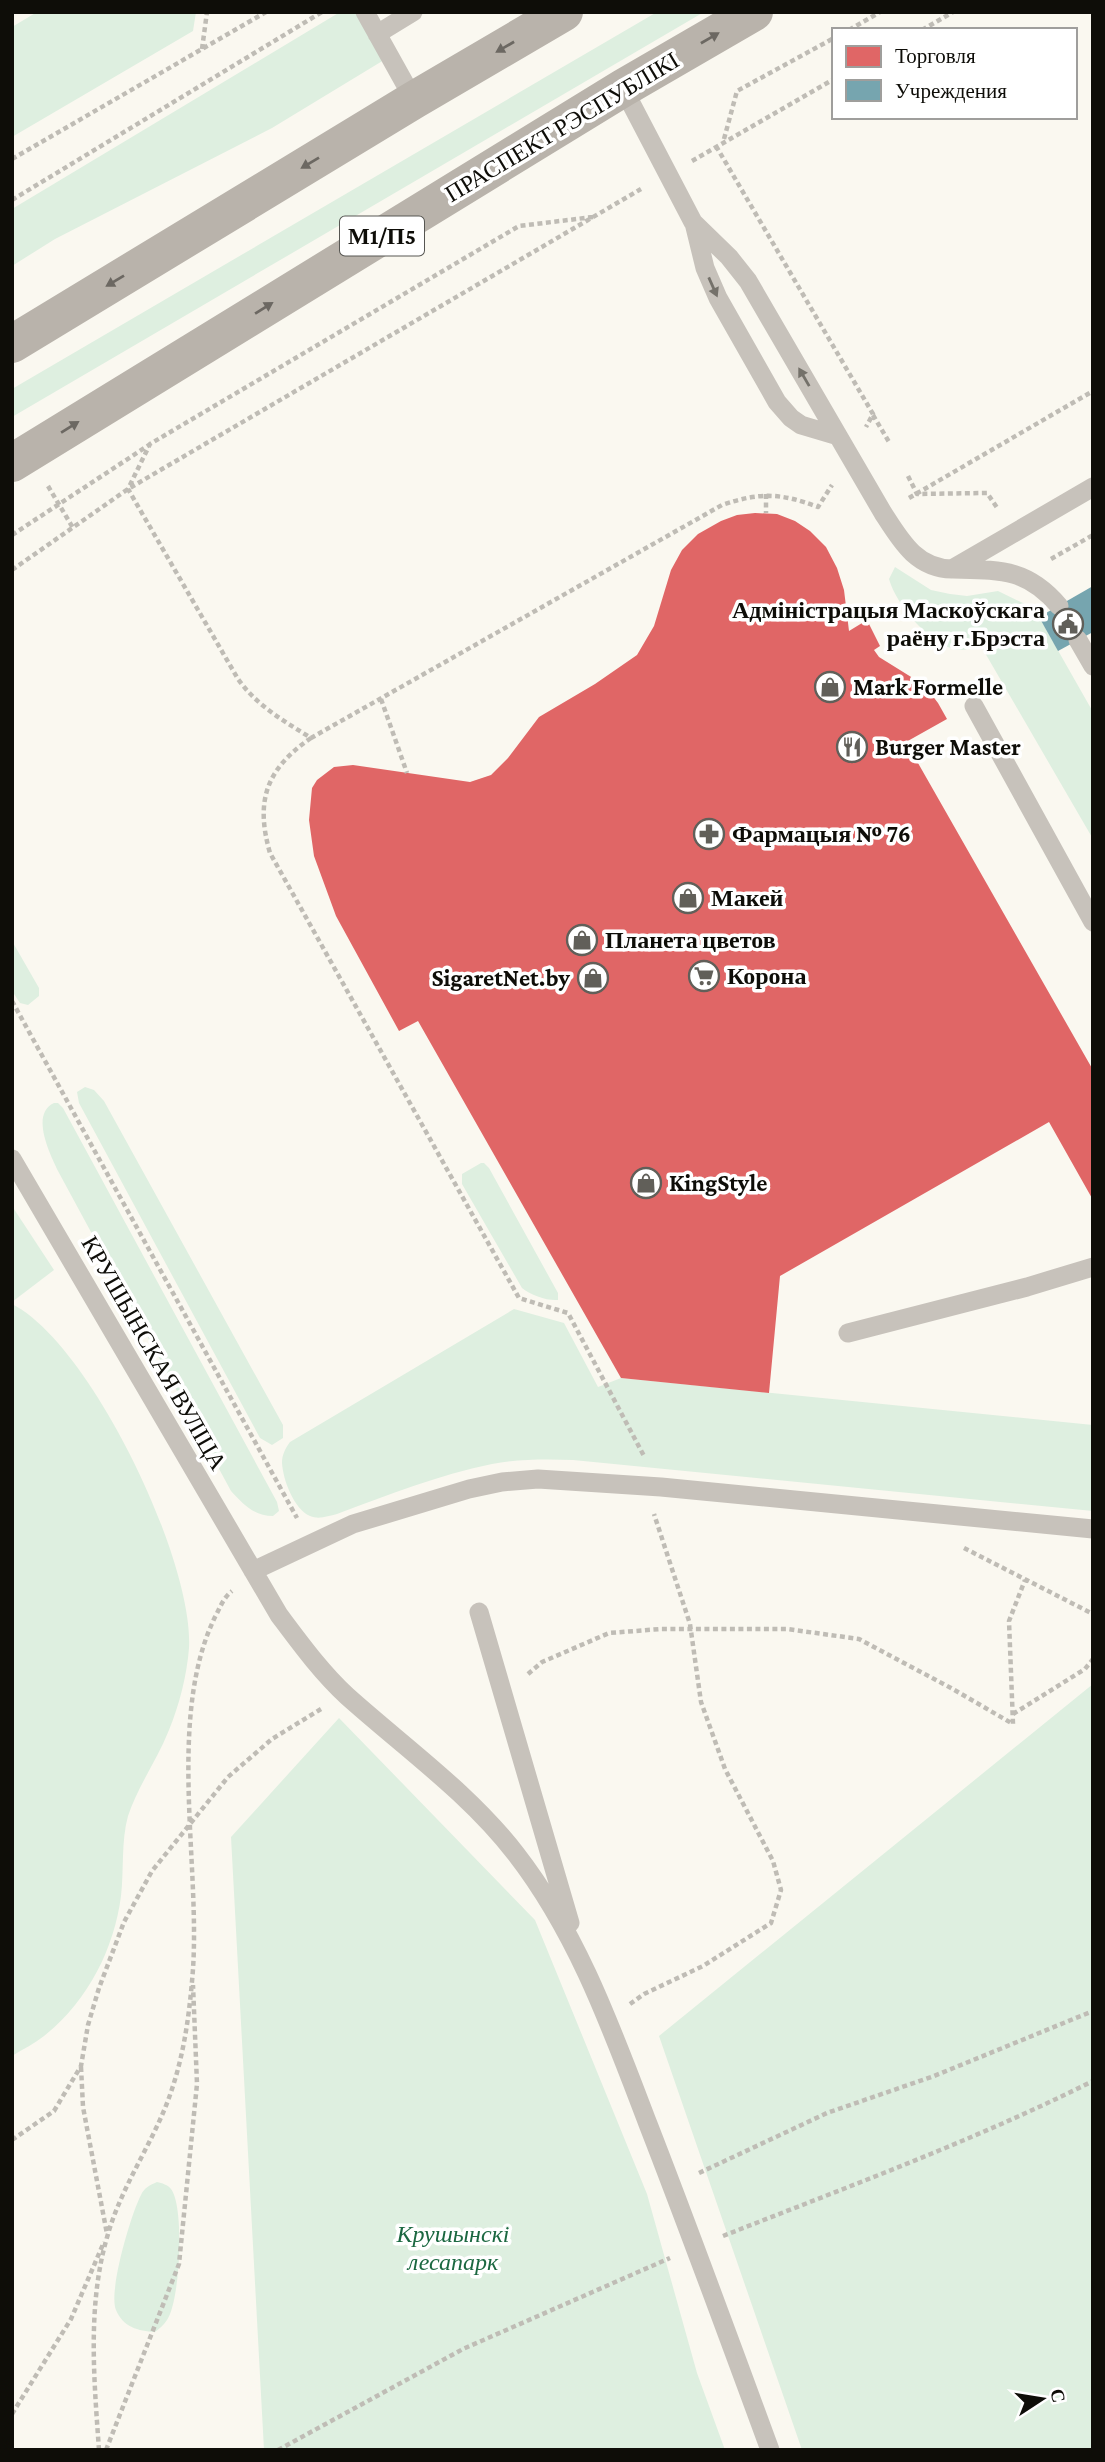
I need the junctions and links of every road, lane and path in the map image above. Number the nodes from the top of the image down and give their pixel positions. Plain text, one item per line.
1 (207, 12) edge
2 (266, 12) edge
3 (322, 12) edge
4 (365, 12) edge
5 (413, 12) edge
6 (564, 12) edge
7 (754, 12) edge
8 (880, 12) edge
9 (953, 12) edge
10 (852, 28) edge
11 (925, 28) edge
12 (377, 34) junction
13 (832, 39) edge
14 (202, 49) junction
15 (832, 80) edge
16 (623, 88) junction
17 (414, 100) junction
18 (724, 141) junction
19 (716, 146) junction
20 (12, 159) edge
21 (691, 161) dead end
22 (642, 189) dead end
23 (12, 200) edge
24 (593, 217) junction
25 (694, 222) junction
26 (12, 344) edge
27 (1093, 391) edge
28 (873, 414) junction
29 (838, 436) junction
30 (860, 437) dead end
31 (889, 442) dead end
32 (150, 444) junction
33 (21, 458) edge
34 (908, 476) dead end
35 (832, 485) dead end
36 (1093, 487) edge
37 (128, 489) junction
38 (766, 494) junction
39 (917, 494) junction
40 (58, 505) junction
41 (766, 513) dead end
42 (883, 513) junction
43 (73, 528) junction
44 (12, 535) edge
45 (952, 569) junction
46 (12, 570) edge
47 (1059, 606) dead end
48 (1078, 640) dead end
49 (1093, 666) edge
50 (381, 699) junction
51 (974, 706) dead end
52 (311, 738) junction
53 (407, 773) dead end
54 (1093, 922) edge
55 (12, 1001) edge
56 (12, 1159) edge
57 (1093, 1267) edge
58 (848, 1333) dead end
59 (652, 1487) junction
60 (1093, 1529) edge
61 (310, 1542) junction
62 (957, 1544) dead end
63 (253, 1571) junction
64 (1025, 1580) junction
65 (479, 1612) dead end
66 (1093, 1614) edge
67 (691, 1629) junction
68 (1093, 1659) edge
69 (345, 1694) junction
70 (503, 1695) junction
71 (1012, 1715) junction
72 (191, 1820) junction
73 (582, 1961) junction
74 (193, 1967) junction
75 (1093, 2011) edge
76 (606, 2020) junction
77 (81, 2066) junction
78 (1093, 2081) edge
79 (12, 2140) edge
80 (672, 2187) junction
81 (107, 2235) junction
82 (695, 2247) junction
83 (12, 2414) edge
84 (280, 2449) edge
85 (99, 2450) edge
86 (106, 2450) edge
87 (770, 2450) edge

1 - 14 path
2 - 14 path
3 - 23 path
4 - 12 lane
5 - 12 lane
6 -> 17 highway
16 -> 7 highway, ПРАСПЕКТ РЭСПУБЛІКІ / М1/П5
8 - 10 path
9 - 11 path
12 - 17 lane
13 - 18 path
14 - 20 path
15 - 18 path
16 - 25 lane
33 -> 16 highway, ПРАСПЕКТ РЭСПУБЛІКІ / М1/П5
17 -> 26 highway
18 - 19 path
19 - 21 path
19 - 28 path
22 - 24 path
24 - 32 path
24 - 37 path
29 -> 25 lane
25 -> 29 lane
27 - 39 path
28 - 30 path
28 - 31 path
29 - 42 lane
32 - 37 path
32 - 40 path
33 - 40 path
34 - 39 path
35 - 38 path
36 - 45 lane
37 - 43 path
37 - 52 path
38 - 41 path
38 - 50 path
39 - 42 path
40 - 43 path
40 - 44 path
42 - 45 lane
43 - 46 path
45 - 47 lane
48 - 49 lane
50 - 52 path
50 - 53 path
51 - 54 lane
52 - 59 path
55 - 61 path
56 - 63 lane, КРУШЫНСКАЯ ВУЛІЦА
57 - 58 lane
59 - 60 lane
59 - 61 lane
59 - 67 path
61 - 63 lane
62 - 64 path
63 - 69 lane, КРУШЫНСКАЯ ВУЛІЦА
63 - 72 path
64 - 66 path
64 - 71 path
65 - 70 lane
67 - 70 path
67 - 71 path
67 - 76 path
68 - 71 path
69 - 72 path
69 - 73 lane, КРУШЫНСКАЯ ВУЛІЦА
70 - 73 lane
72 - 74 path
72 - 77 path
73 - 76 lane
74 - 81 path
74 - 86 path
75 - 80 path
76 - 80 lane
77 - 79 path
77 - 81 path
78 - 82 path
80 - 82 lane
81 - 83 path
81 - 85 path
82 - 84 path
82 - 87 lane

